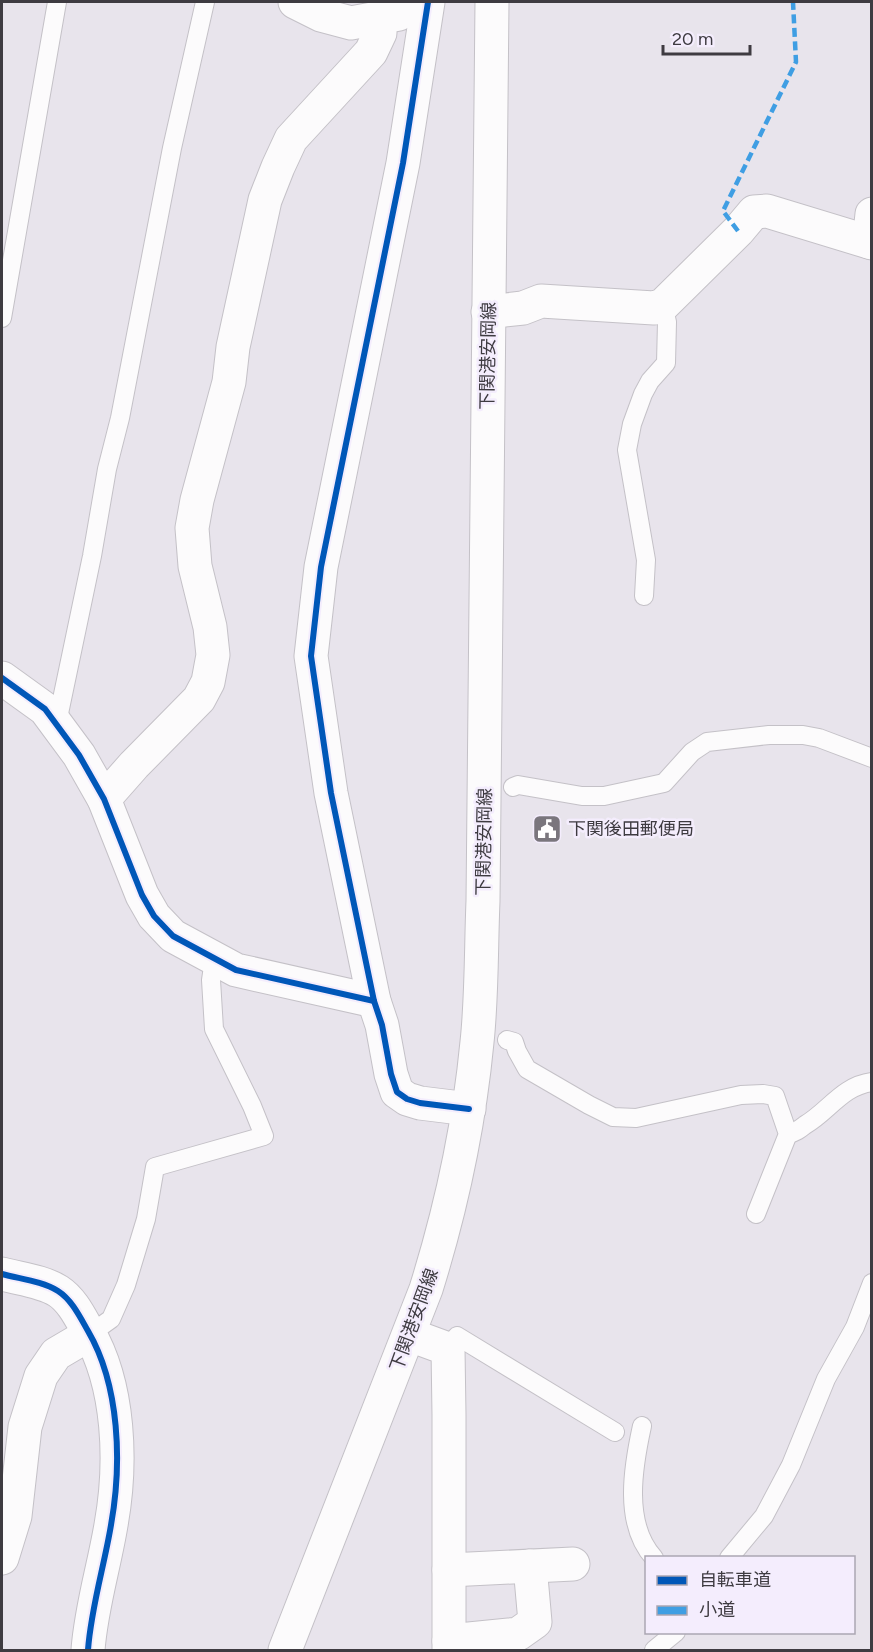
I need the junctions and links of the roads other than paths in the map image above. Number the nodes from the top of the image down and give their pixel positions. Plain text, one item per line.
1 (57, 2) edge
2 (205, 2) edge
3 (295, 2) edge
4 (492, 2) edge
5 (428, 5) edge
6 (380, 19) junction
7 (871, 233) edge
8 (663, 305) junction
9 (489, 312) junction
10 (2, 318) edge
11 (644, 596) dead end
12 (2, 678) edge
13 (57, 723) junction
14 (872, 758) edge
15 (513, 787) dead end
16 (104, 799) junction
17 (214, 960) junction
18 (374, 1001) junction
19 (507, 1040) dead end
20 (872, 1082) edge
21 (469, 1109) junction
22 (788, 1134) junction
23 (756, 1214) dead end
24 (2, 1274) edge
25 (872, 1282) edge
26 (90, 1334) junction
27 (410, 1335) junction
28 (448, 1349) junction
29 (642, 1426) dead end
30 (615, 1432) dead end
31 (653, 1556) edge
32 (730, 1556) edge
33 (2, 1558) edge
34 (573, 1564) dead end
35 (530, 1566) junction
36 (449, 1570) junction
37 (674, 1634) edge
38 (449, 1646) edge
39 (88, 1650) edge
40 (285, 1650) edge
41 (654, 1650) edge

1 - 10 lane
2 - 13 lane
3 - 6 street
4 - 9 street, 下関港安岡線
5 - 6 street
5 - 18 street
6 - 16 street
7 - 8 street
8 - 9 street
8 - 11 lane
9 - 21 street, 下関港安岡線
12 - 13 street
13 - 16 street
14 - 15 lane
16 - 17 street
17 - 18 street
17 - 26 lane
18 - 21 street
19 - 22 lane
20 - 22 lane
21 - 27 street, 下関港安岡線
22 - 23 lane
24 - 26 street
25 - 32 lane
26 - 33 street
26 - 39 street
27 - 28 street
27 - 40 street, 下関港安岡線
28 - 30 lane
28 - 36 street
29 - 31 lane
34 - 35 street
35 - 36 street
35 - 38 street
36 - 38 street
37 - 41 lane

